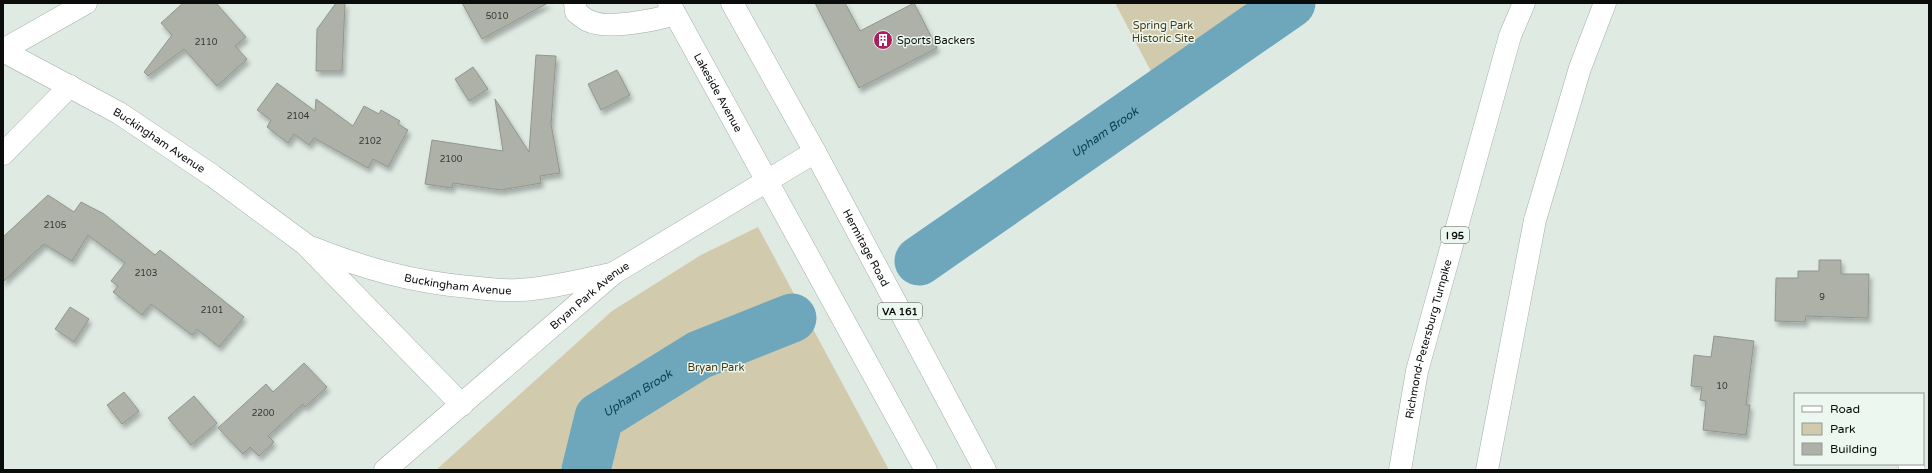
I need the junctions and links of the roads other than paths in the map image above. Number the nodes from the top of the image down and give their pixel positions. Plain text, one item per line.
1 (86, 3) edge
2 (575, 3) edge
3 (732, 3) edge
4 (1524, 3) edge
5 (1605, 3) edge
6 (672, 9) edge
7 (3, 51) edge
8 (70, 86) junction
9 (815, 152) junction
10 (3, 154) edge
11 (768, 180) junction
12 (305, 244) junction
13 (614, 273) junction
14 (462, 405) junction
15 (385, 470) edge
16 (926, 470) edge
17 (985, 470) edge
18 (1400, 470) edge
19 (1487, 470) edge

1 - 7 main road
2 - 6 main road
3 - 9 main road, VA 161
4 - 18 main road, Richmond-Petersburg Turnpike / I 95
5 - 19 main road
6 - 11 main road, Lakeside Avenue
7 - 8 main road, Buckingham Avenue
8 - 10 main road
8 - 12 main road, Buckingham Avenue
9 - 11 main road, Bryan Park Avenue
9 - 17 main road, Hermitage Road / VA 161
11 - 13 main road, Bryan Park Avenue
11 - 16 main road
12 - 13 main road, Buckingham Avenue
12 - 14 main road, Buckingham Avenue
13 - 14 main road, Bryan Park Avenue
14 - 15 main road, Bryan Park Avenue

